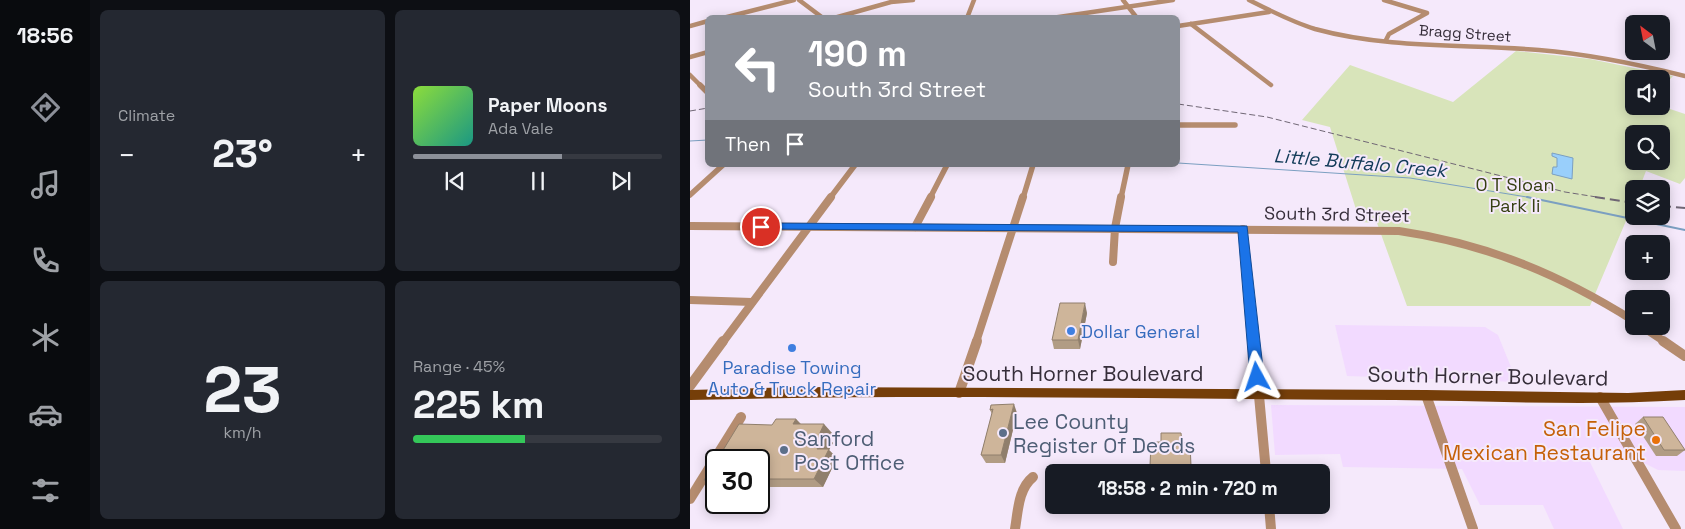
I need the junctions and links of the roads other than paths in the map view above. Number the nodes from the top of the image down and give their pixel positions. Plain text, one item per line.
1 (794, 0) edge
2 (799, 0) edge
3 (912, 0) edge
4 (974, 0) edge
5 (1123, 0) edge
6 (1173, 0) edge
7 (1249, 0) edge
8 (1384, 0) edge
9 (1407, 2) dead end
10 (1402, 4) junction
11 (1128, 6) junction
12 (1270, 12) junction
13 (735, 15) edge
14 (819, 15) edge
15 (845, 15) edge
16 (968, 15) edge
17 (1071, 15) edge
18 (1135, 15) edge
19 (705, 22) edge
20 (1191, 24) junction
21 (690, 26) edge
22 (1180, 26) edge
23 (1386, 40) junction
24 (705, 53) edge
25 (690, 57) edge
26 (690, 75) edge
27 (1685, 76) edge
28 (1271, 85) dead end
29 (705, 91) edge
30 (1180, 125) edge
31 (1235, 125) dead end
32 (721, 167) edge
33 (854, 167) edge
34 (946, 167) edge
35 (1032, 167) edge
36 (1128, 167) edge
37 (690, 195) edge
38 (690, 226) edge
39 (810, 227) junction
40 (915, 227) junction
41 (1014, 228) junction
42 (1115, 228) junction
43 (1243, 228) junction
44 (1112, 262) dead end
45 (690, 300) edge
46 (752, 302) junction
47 (1625, 316) edge
48 (1654, 335) edge
49 (1685, 356) edge
50 (690, 386) edge
51 (959, 393) junction
52 (1258, 394) junction
53 (690, 395) edge
54 (1426, 395) junction
55 (1685, 395) edge
56 (1600, 398) junction
57 (741, 417) dead end
58 (1265, 464) edge
59 (1033, 478) dead end
60 (690, 499) edge
61 (1270, 514) edge
62 (1015, 529) edge
63 (1271, 529) edge
64 (1473, 529) edge
65 (1676, 529) edge

1 - 13 street
2 - 14 street
3 - 15 street
4 - 16 street
5 - 11 street
6 - 11 street
7 - 12 street, Bragg Street
8 - 10 street
9 - 10 street
10 - 23 street
11 - 17 street
11 - 18 street
12 - 20 street
12 - 23 street, Bragg Street
19 - 21 street
20 - 22 street
20 - 28 street
23 - 27 street, Bragg Street
24 - 25 street
26 - 29 street
30 - 31 street
32 - 37 street
33 - 39 street
34 - 40 street
35 - 41 street
36 - 42 street
38 - 39 street, South 3rd Street
39 - 40 street, South 3rd Street
39 - 46 street
40 - 41 street, South 3rd Street
41 - 42 street, South 3rd Street
41 - 51 street
42 - 43 street, South 3rd Street
42 - 44 street
43 - 47 street, South 3rd Street
43 - 52 street
45 - 46 street
46 - 50 street
48 - 49 street
51 - 52 main road, South Horner Boulevard
51 - 53 main road, South Horner Boulevard
52 - 54 main road, South Horner Boulevard
52 - 58 street
54 - 56 main road, South Horner Boulevard
54 - 64 street
55 - 56 main road, South Horner Boulevard
56 - 65 street
57 - 60 street
59 - 62 street
61 - 63 street

